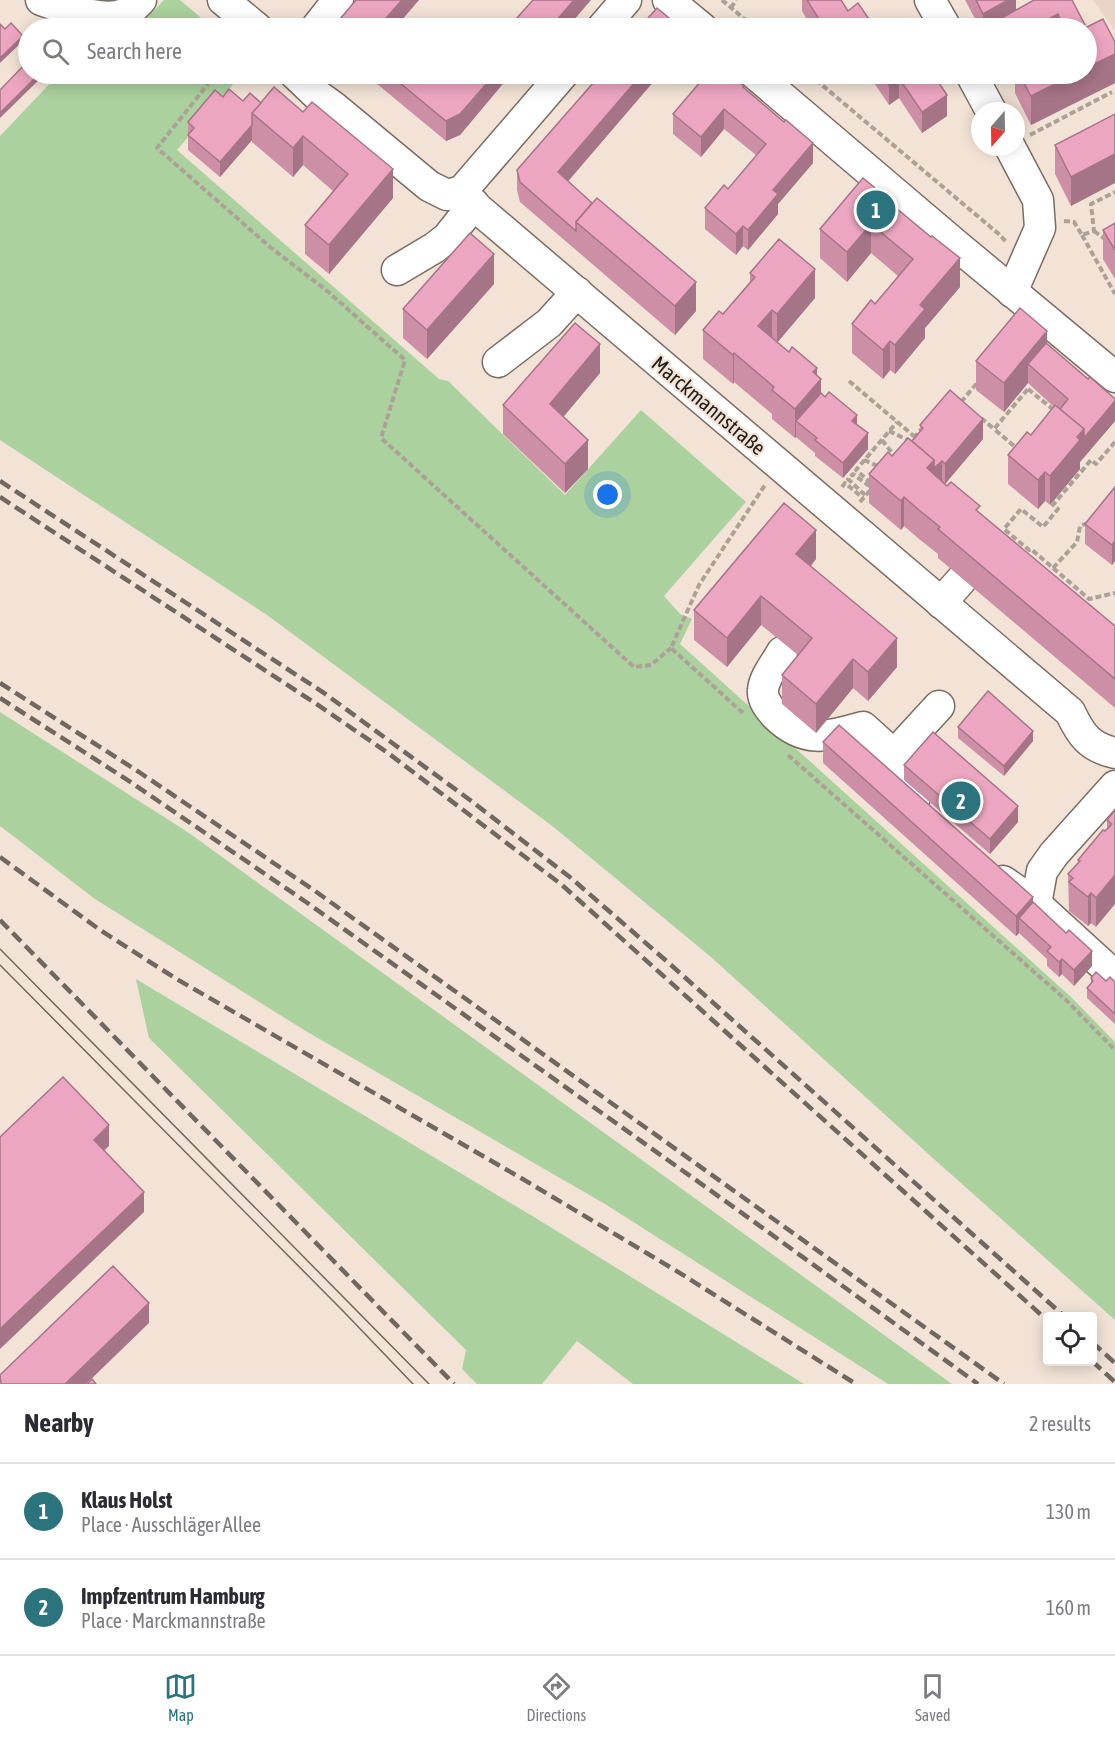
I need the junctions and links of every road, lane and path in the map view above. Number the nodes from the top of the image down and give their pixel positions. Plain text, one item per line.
1 (40, 0) edge
2 (141, 0) edge
3 (223, 0) edge
4 (338, 0) edge
5 (626, 0) edge
6 (668, 0) edge
7 (722, 0) edge
8 (736, 0) edge
9 (930, 0) edge
10 (731, 8) junction
11 (244, 18) edge
12 (324, 18) edge
13 (611, 18) edge
14 (690, 18) edge
15 (743, 18) edge
16 (940, 18) edge
17 (208, 84) edge
18 (305, 84) edge
19 (555, 84) edge
20 (767, 84) edge
21 (821, 84) edge
22 (976, 84) edge
23 (1112, 92) dead end
24 (986, 102) edge
25 (1025, 138) edge
26 (1023, 156) edge
27 (1115, 192) edge
28 (468, 198) junction
29 (1040, 220) junction
30 (1094, 231) junction
31 (1082, 235) junction
32 (1112, 245) edge
33 (1025, 264) junction
34 (397, 270) dead end
35 (577, 292) junction
36 (1012, 292) junction
37 (1115, 294) edge
38 (498, 362) dead end
39 (984, 375) edge
40 (1115, 377) edge
41 (849, 381) dead end
42 (957, 398) edge
43 (962, 402) junction
44 (970, 408) edge
45 (978, 415) edge
46 (930, 420) edge
47 (897, 422) junction
48 (994, 429) junction
49 (889, 431) junction
50 (915, 437) junction
51 (882, 440) junction
52 (911, 442) junction
53 (1115, 442) edge
54 (897, 458) junction
55 (864, 460) junction
56 (892, 464) edge
57 (780, 466) junction
58 (887, 470) edge
59 (877, 481) edge
60 (873, 487) junction
61 (1094, 520) edge
62 (1053, 568) junction
63 (962, 579) edge
64 (1115, 594) edge
65 (941, 603) junction
66 (671, 648) junction
67 (782, 652) dead end
68 (939, 706) dead end
69 (750, 720) dead end
70 (785, 752) dead end
71 (1115, 753) edge
72 (894, 755) junction
73 (1115, 786) edge
74 (934, 819) edge
75 (985, 864) edge
76 (1036, 904) junction
77 (1115, 976) edge
78 (1115, 1050) edge

1 - 2 street
3 - 11 street
4 - 12 street
5 - 13 street
6 - 14 street
7 - 10 path
8 - 10 path
9 - 16 street
10 - 15 path
17 - 66 path
18 - 28 street
19 - 28 street
20 - 36 street
21 - 33 path
22 - 24 street
23 - 25 path
26 - 29 street
27 - 30 path
28 - 34 street
28 - 35 street, Marckmannstraße
29 - 31 path
29 - 33 street
30 - 31 path
30 - 32 path
31 - 37 path
33 - 36 street
35 - 38 street
35 - 57 street, Marckmannstraße
36 - 40 street
39 - 43 path
41 - 47 path
42 - 43 path
43 - 44 path
45 - 48 path
46 - 50 path
47 - 49 path
47 - 50 path
48 - 48 path
49 - 51 path
49 - 52 path
50 - 52 path
51 - 54 path
51 - 55 path
52 - 54 path
53 - 62 path
54 - 56 path
55 - 58 path
55 - 60 path
57 - 65 street, Marckmannstraße
57 - 66 path
59 - 60 path
60 - 60 path
61 - 62 path
62 - 64 path
63 - 65 street
65 - 71 street, Marckmannstraße
66 - 69 path
67 - 72 street
68 - 72 street
70 - 78 path
72 - 74 street
73 - 76 street
75 - 76 street
76 - 77 street

